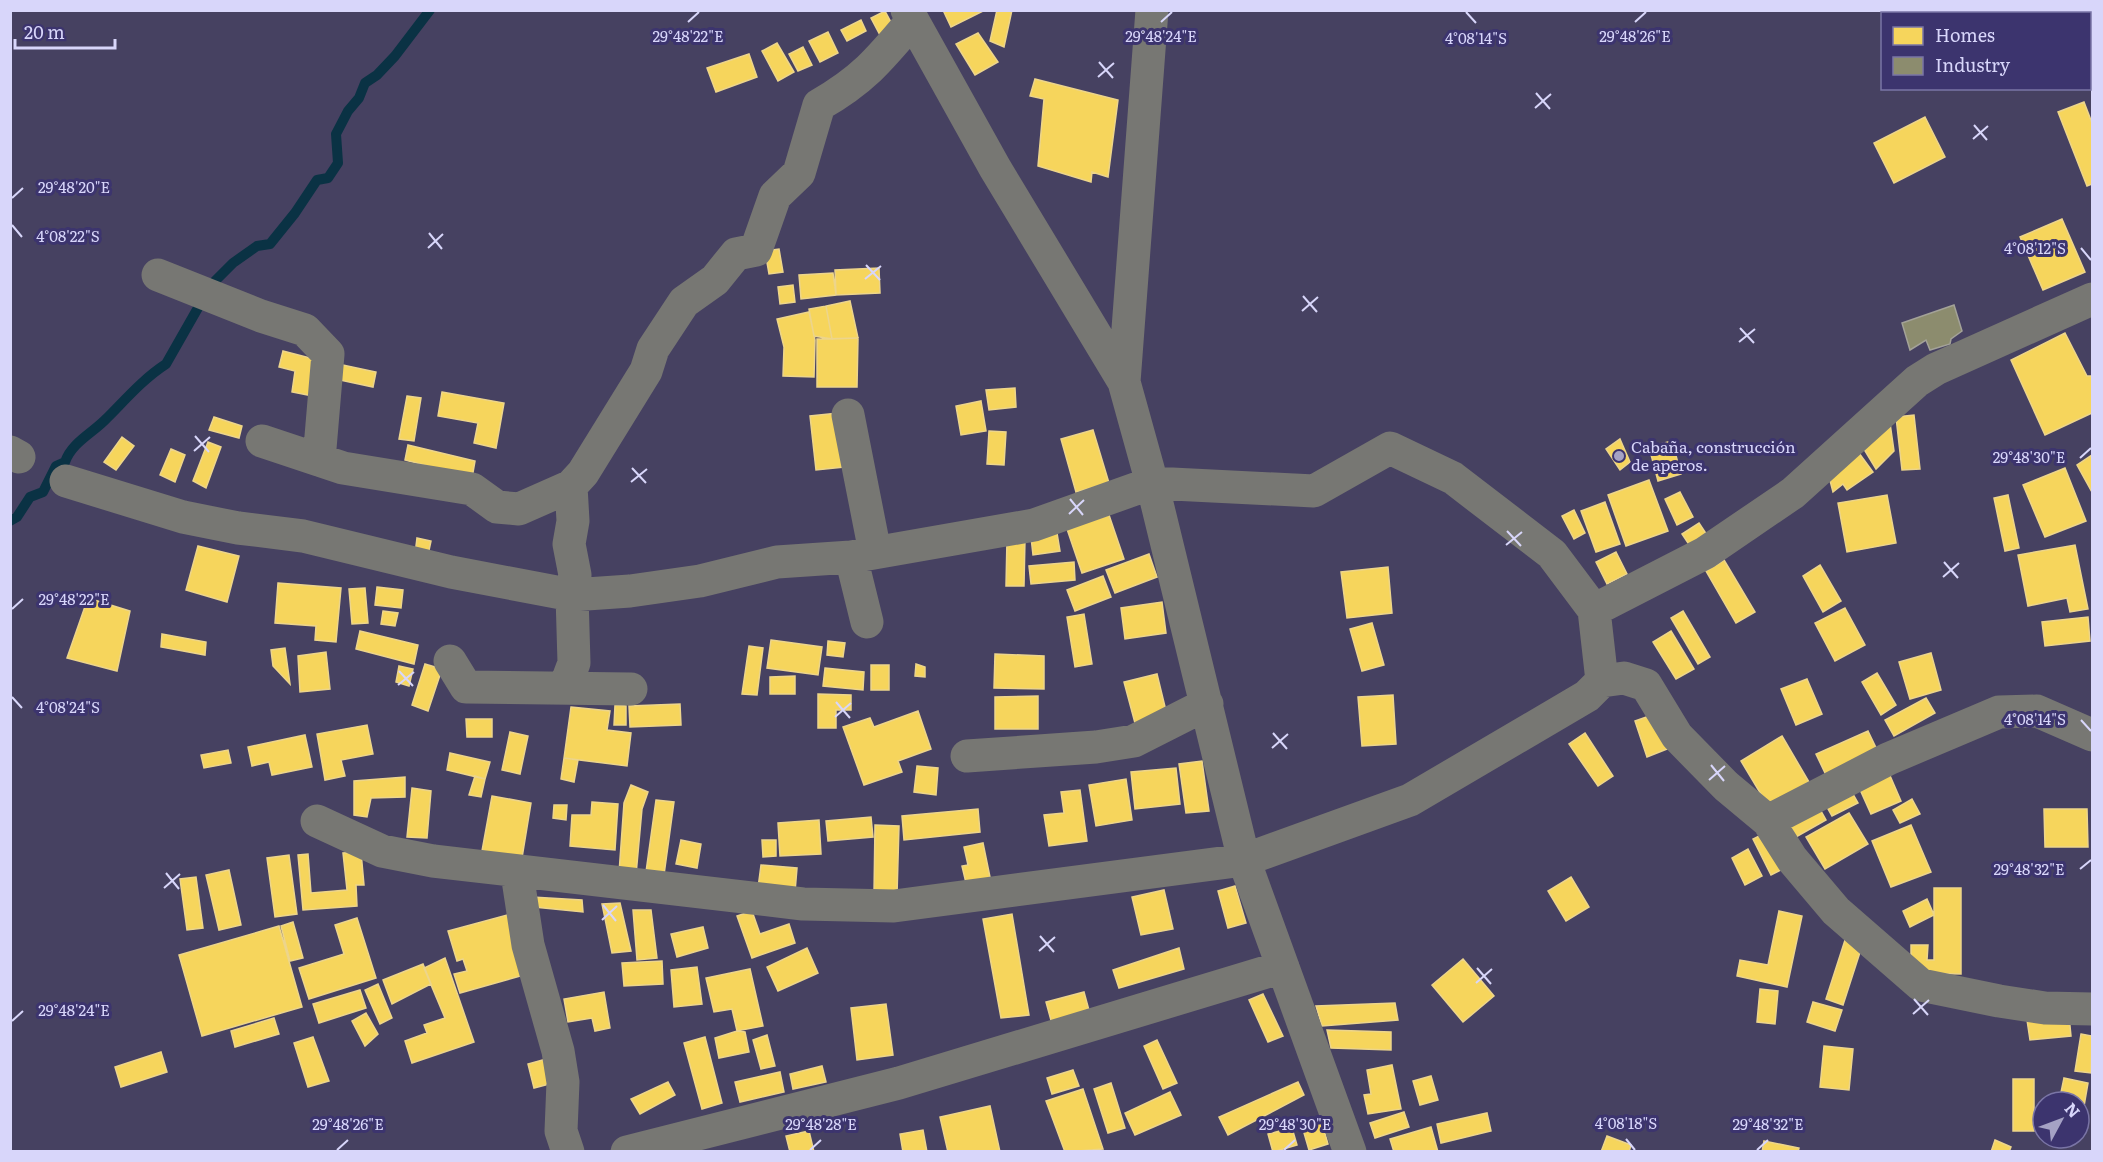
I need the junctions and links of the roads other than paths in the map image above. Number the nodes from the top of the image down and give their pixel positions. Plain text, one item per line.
1 (1152, 10) edge
2 (910, 16) edge
3 (158, 275) dead end
4 (2092, 299) edge
5 (1124, 382) junction
6 (848, 415) dead end
7 (262, 441) dead end
8 (318, 460) junction
9 (66, 481) dead end
10 (1152, 483) junction
11 (571, 486) junction
12 (863, 554) junction
13 (572, 596) junction
14 (1594, 610) junction
15 (867, 622) dead end
16 (450, 661) dead end
17 (1602, 681) junction
18 (565, 687) junction
19 (631, 689) dead end
20 (1207, 704) junction
21 (2092, 735) edge
22 (967, 756) dead end
23 (317, 821) dead end
24 (1768, 822) junction
25 (1244, 860) junction
26 (518, 873) junction
27 (1282, 967) junction
28 (2092, 1009) edge
29 (568, 1152) edge
30 (627, 1152) edge
31 (1350, 1152) edge

1 - 5 street
2 - 5 street
2 - 11 street
3 - 8 street
4 - 14 street
5 - 10 street
6 - 12 street
7 - 8 street
8 - 11 street
9 - 13 street
10 - 12 street
10 - 14 street
10 - 20 street
11 - 13 street
12 - 13 street
12 - 15 street
13 - 18 street
14 - 17 street
16 - 18 street
17 - 24 street
17 - 25 street
18 - 19 street
20 - 22 street
20 - 25 street
21 - 24 street
23 - 26 street
24 - 28 street
25 - 26 street
25 - 27 street
26 - 29 street
27 - 30 street
27 - 31 street

